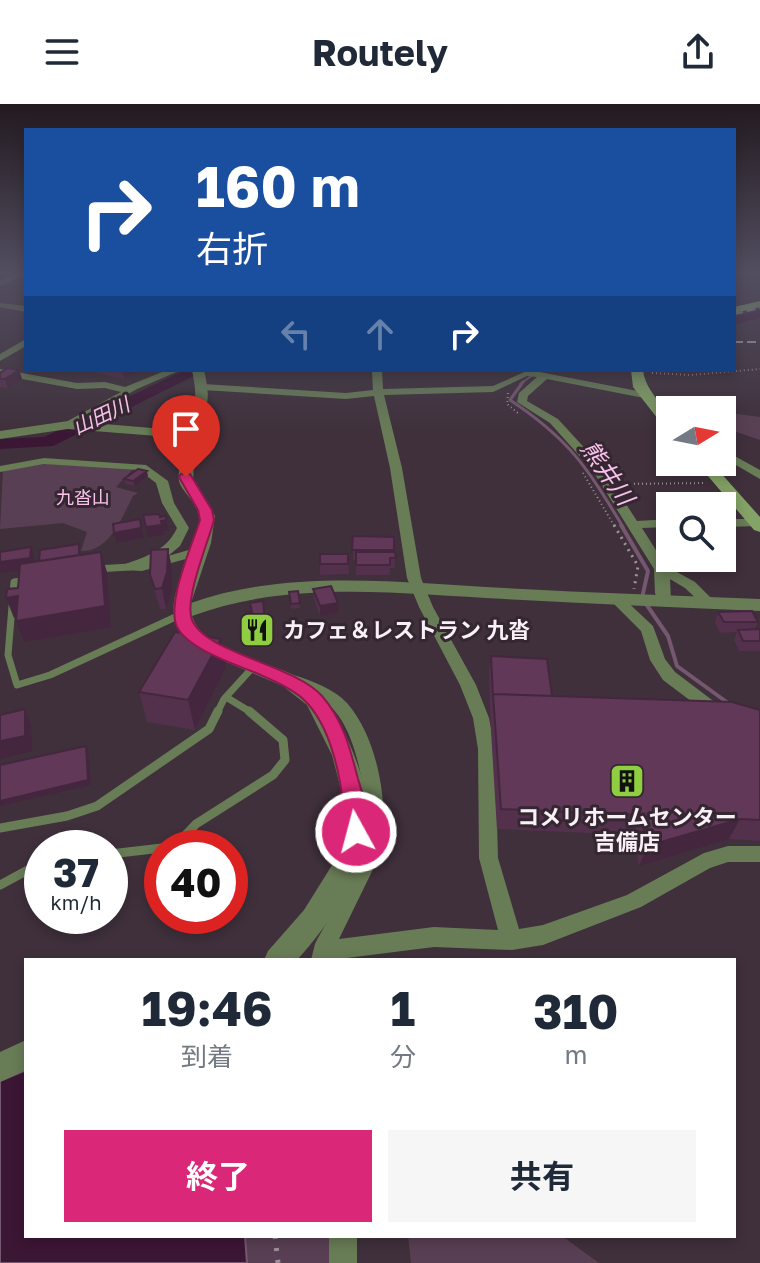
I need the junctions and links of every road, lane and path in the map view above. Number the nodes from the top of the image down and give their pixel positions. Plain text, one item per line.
1 (24, 343) edge
2 (0, 358) edge
3 (760, 369) edge
4 (736, 371) edge
5 (0, 372) edge
6 (172, 372) edge
7 (377, 372) edge
8 (636, 372) edge
9 (726, 372) edge
10 (546, 375) junction
11 (200, 379) edge
12 (511, 381) junction
13 (132, 390) junction
14 (376, 393) junction
15 (644, 395) junction
16 (656, 408) edge
17 (528, 418) dead end
18 (68, 425) junction
19 (178, 434) junction
20 (0, 435) edge
21 (736, 460) edge
22 (578, 467) dead end
23 (0, 469) edge
24 (760, 475) edge
25 (716, 476) edge
26 (722, 483) junction
27 (609, 484) junction
28 (656, 524) edge
29 (736, 524) edge
30 (635, 525) junction
31 (758, 525) edge
32 (199, 551) junction
33 (656, 561) edge
34 (130, 567) junction
35 (89, 570) edge
36 (662, 572) edge
37 (666, 572) edge
38 (32, 580) edge
39 (418, 591) junction
40 (626, 600) junction
41 (660, 601) junction
42 (708, 602) junction
43 (760, 605) edge
44 (182, 613) junction
45 (255, 665) junction
46 (287, 680) junction
47 (226, 697) junction
48 (731, 719) edge
49 (0, 828) edge
50 (192, 830) edge
51 (760, 854) edge
52 (24, 872) edge
53 (0, 885) edge
54 (512, 940) junction
55 (322, 956) edge
56 (280, 958) edge
57 (24, 1056) edge
58 (0, 1067) edge
59 (275, 1238) edge
60 (343, 1238) edge
61 (278, 1263) edge
62 (343, 1263) edge

1 - 2 street
3 - 4 path
5 - 13 street
6 - 13 street
7 - 14 street
8 - 9 path
8 - 15 main road
10 - 12 street
10 - 15 street
10 - 27 street
11 - 14 street
11 - 19 street
12 - 14 street
12 - 17 path
13 - 18 street
14 - 39 street
15 - 16 main road
18 - 19 street
18 - 20 street
19 - 32 street
21 - 24 street
22 - 40 path
23 - 34 street
25 - 26 main road
26 - 27 path
26 - 31 main road
27 - 30 street
28 - 30 street
29 - 31 street
30 - 33 street
32 - 34 street
32 - 44 street
34 - 35 lane
36 - 41 street
37 - 42 street
38 - 44 lane
39 - 40 street
39 - 44 street
39 - 54 street
40 - 41 street
40 - 48 street
41 - 42 street
42 - 43 street
44 - 45 street
45 - 46 street
45 - 47 lane
46 - 55 street
46 - 56 street
47 - 49 lane
47 - 50 lane
51 - 54 street
52 - 53 lane
54 - 55 street
57 - 58 street
59 - 61 path
60 - 62 street

